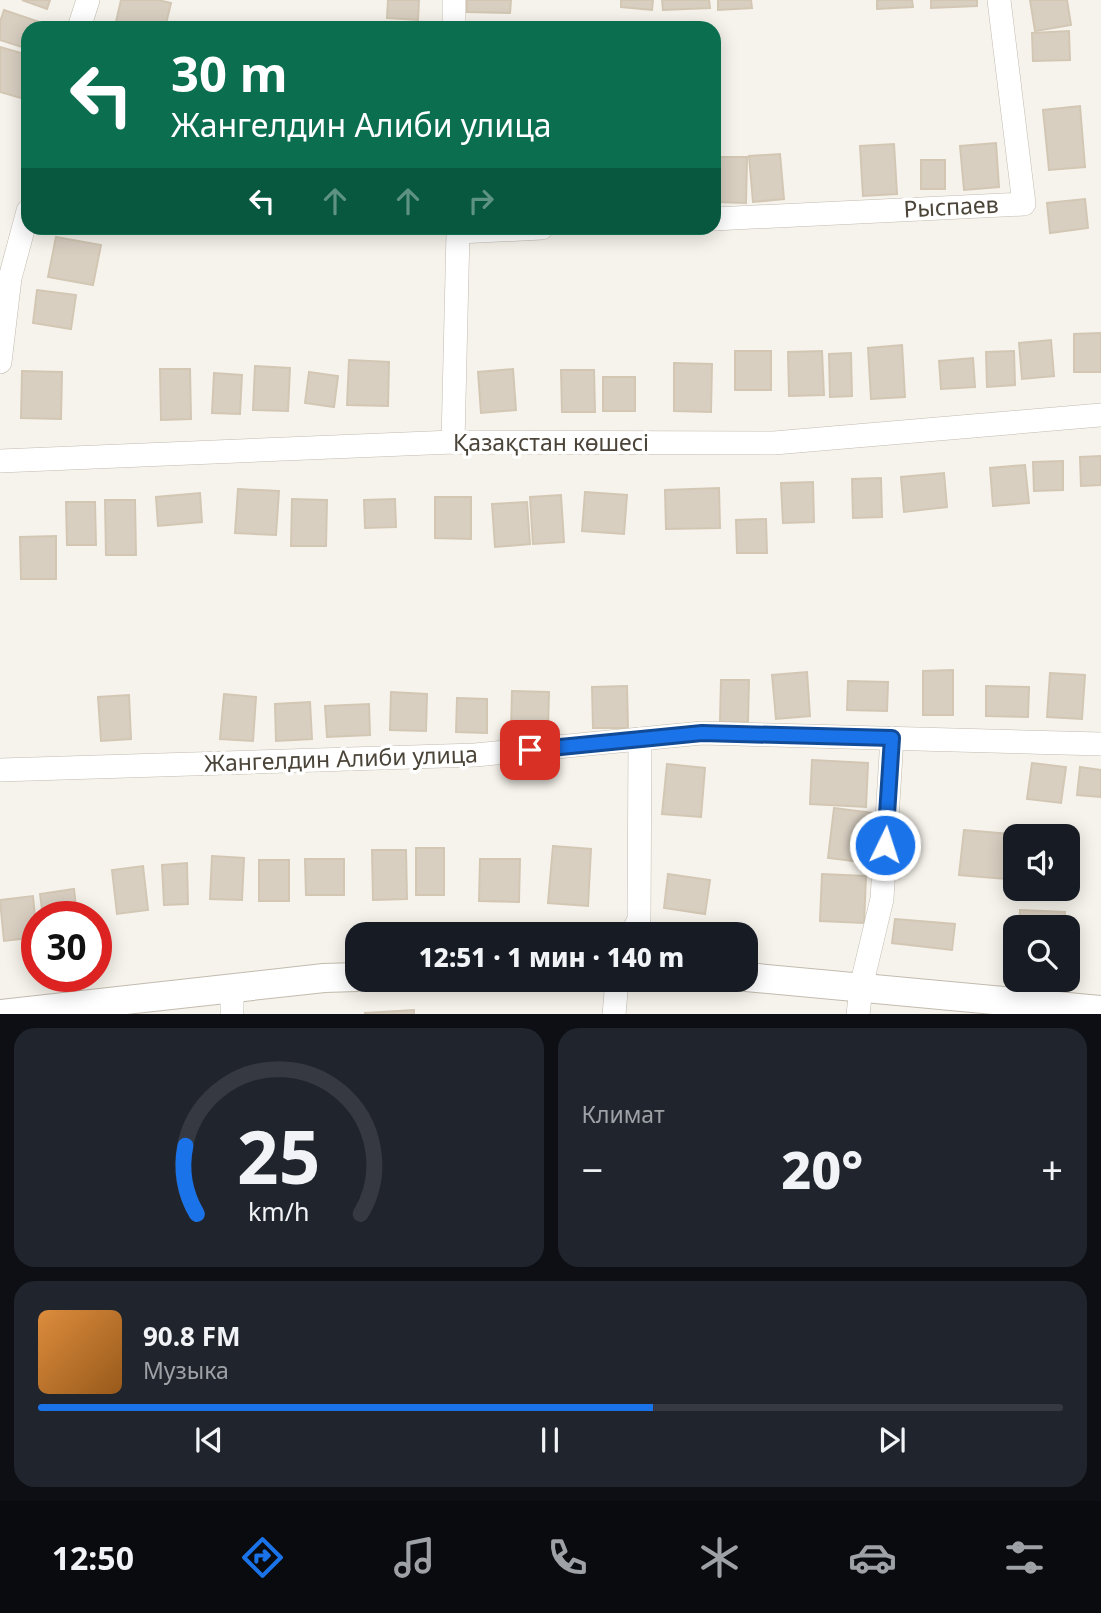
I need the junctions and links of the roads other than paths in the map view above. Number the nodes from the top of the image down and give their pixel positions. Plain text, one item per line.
1 (89, 0) edge
2 (454, 0) edge
3 (999, 0) edge
4 (82, 21) edge
5 (454, 21) edge
6 (721, 219) edge
7 (22, 235) edge
8 (453, 235) edge
9 (458, 235) edge
10 (0, 362) edge
11 (1101, 415) edge
12 (453, 442) junction
13 (0, 461) edge
14 (892, 738) junction
15 (640, 739) junction
16 (1101, 744) edge
17 (0, 770) edge
18 (638, 922) edge
19 (345, 979) edge
20 (758, 980) edge
21 (616, 992) edge
22 (232, 1001) edge
23 (859, 1001) edge
24 (1101, 1010) edge
25 (0, 1014) edge
26 (614, 1014) edge

1 - 4 street
2 - 5 street
3 - 6 street, Рыспаев
7 - 10 street
8 - 12 street
9 - 12 street
11 - 12 street, Қазақстан көшесі
12 - 13 street, Қазақстан көшесі
14 - 15 street, Жангелдин Алиби улица
14 - 16 street, Жангелдин Алиби улица
14 - 23 street
15 - 17 street, Жангелдин Алиби улица
15 - 18 street
19 - 22 street
20 - 23 street
21 - 26 street
22 - 25 street
23 - 24 street

